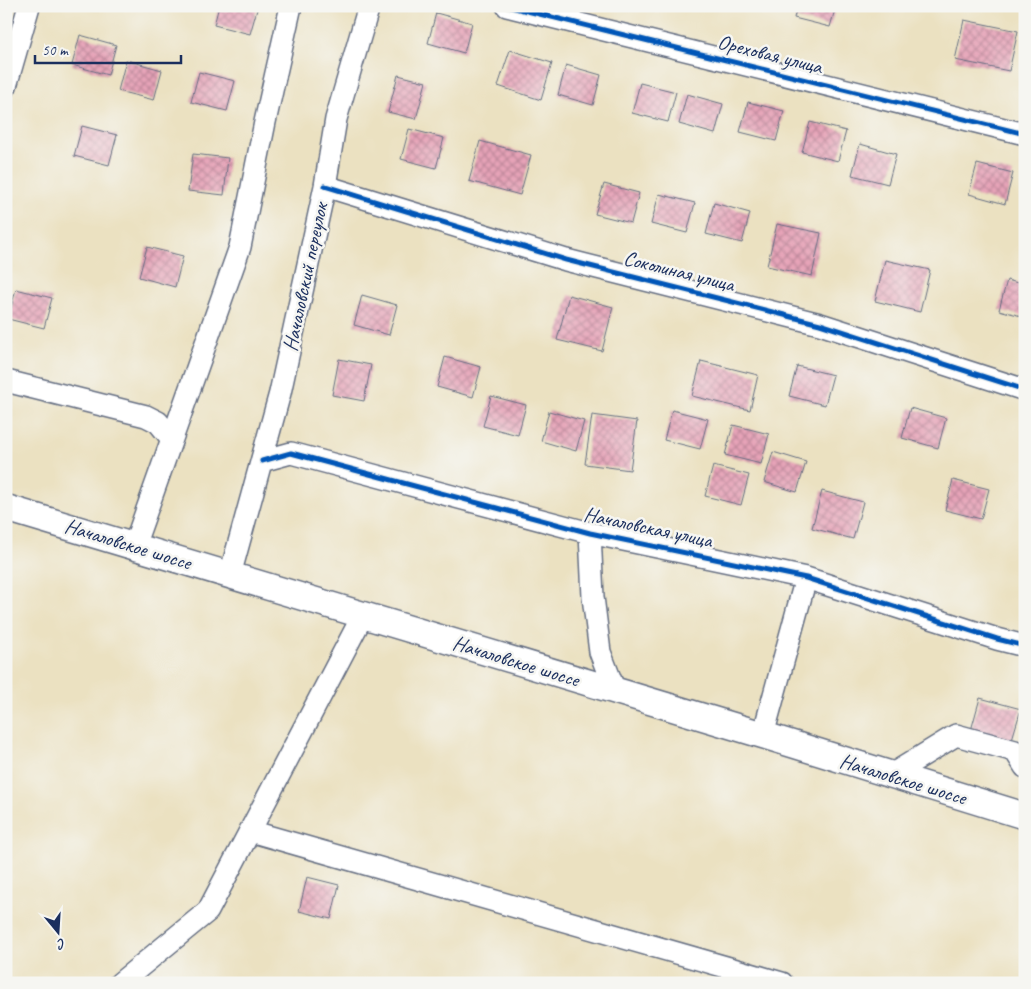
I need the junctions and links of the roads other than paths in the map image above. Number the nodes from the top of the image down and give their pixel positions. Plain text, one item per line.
1 (29, 6) edge
2 (291, 6) edge
3 (369, 6) edge
4 (507, 6) edge
5 (6, 86) edge
6 (1025, 134) edge
7 (325, 186) junction
8 (6, 381) edge
9 (1025, 390) edge
10 (172, 438) junction
11 (262, 461) junction
12 (6, 508) edge
13 (590, 533) junction
14 (134, 546) junction
15 (230, 575) junction
16 (806, 578) junction
17 (363, 615) junction
18 (1025, 646) edge
19 (615, 691) junction
20 (763, 735) junction
21 (1025, 766) edge
22 (891, 775) junction
23 (1025, 816) edge
24 (250, 831) junction
25 (120, 982) edge
26 (782, 983) edge

1 - 5 street
2 - 10 street
3 - 7 street, Началовский переулок
4 - 6 street, Ореховая улица
7 - 9 street, Соколиная улица
7 - 11 street, Началовский переулок
8 - 10 street
10 - 14 street
11 - 13 street, Началовская улица
11 - 15 street, Началовский переулок
12 - 14 main road, Началовское шоссе
13 - 16 street, Началовская улица
13 - 19 street
14 - 15 main road, Началовское шоссе
15 - 17 main road, Началовское шоссе
16 - 18 street, Началовская улица
16 - 20 street
17 - 19 main road, Началовское шоссе
17 - 24 street
19 - 20 main road, Началовское шоссе
20 - 22 main road, Началовское шоссе
21 - 22 street
22 - 23 main road, Началовское шоссе
24 - 25 street
24 - 26 street

